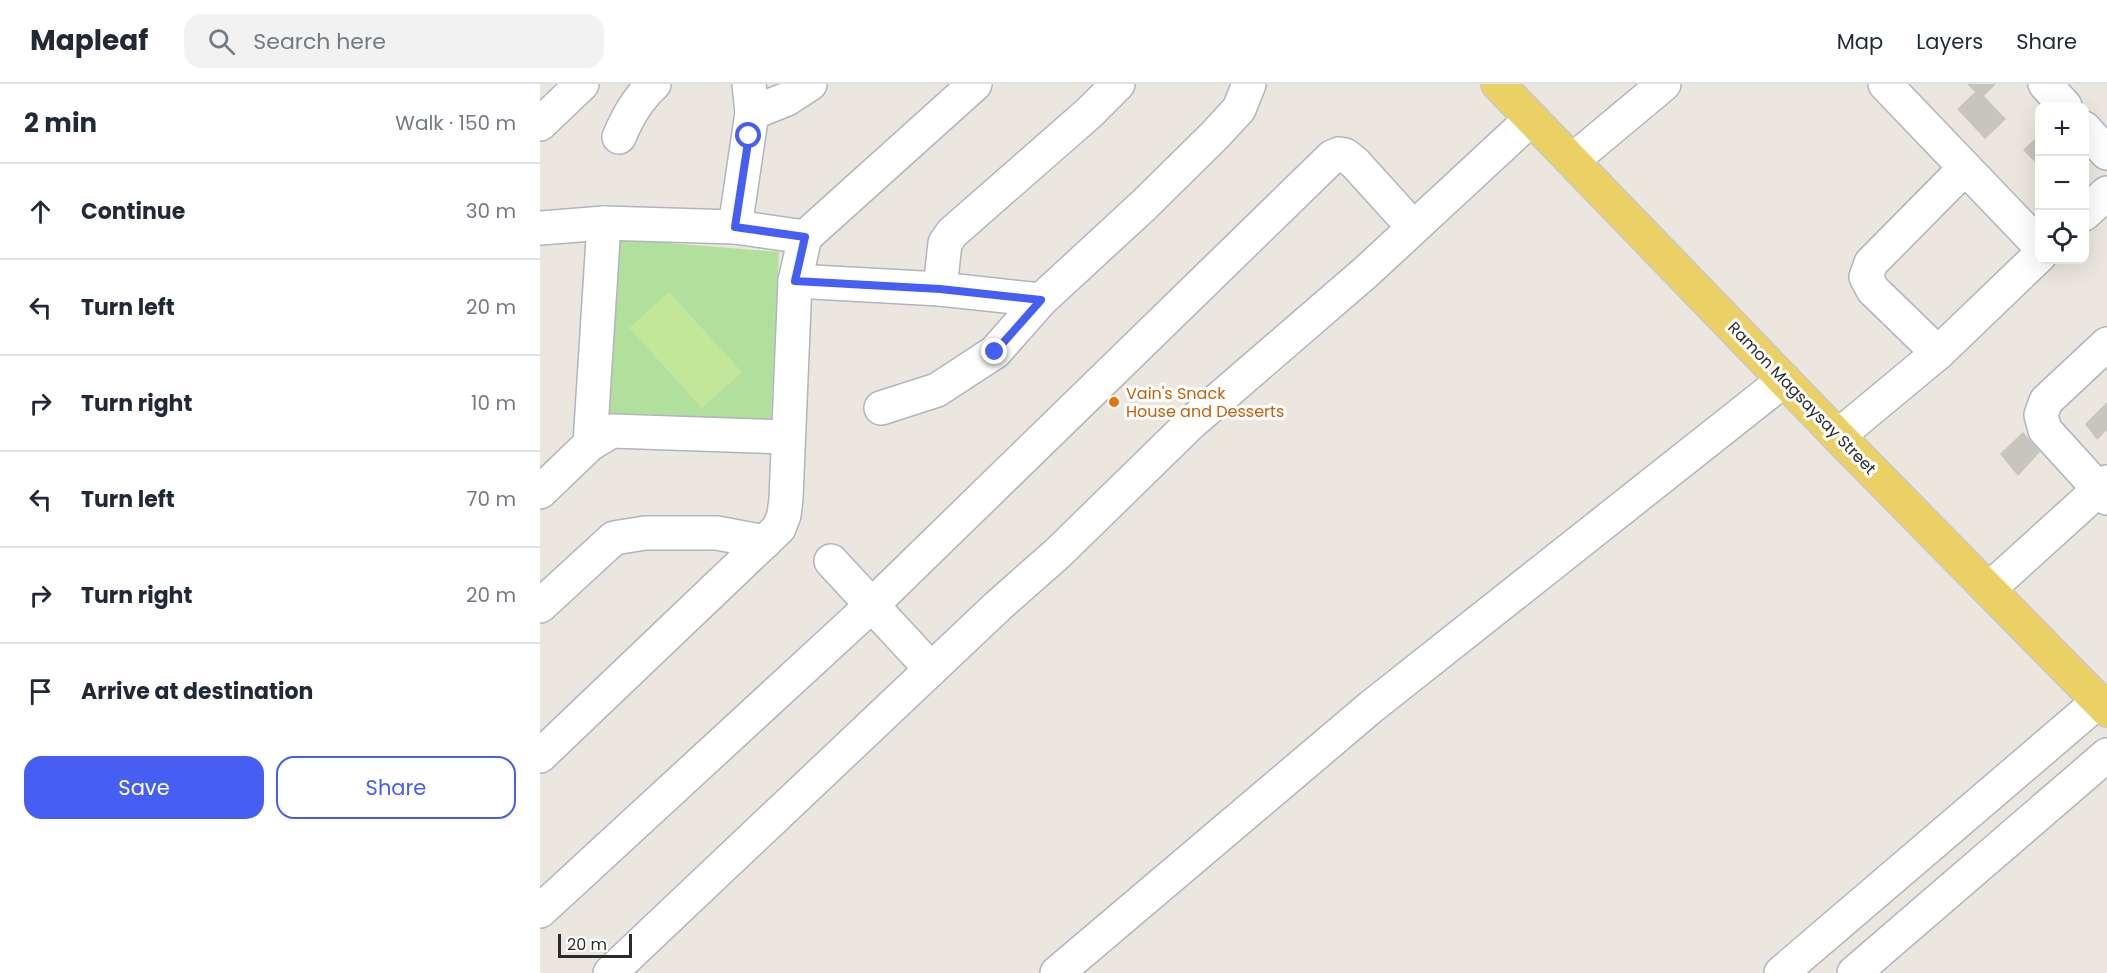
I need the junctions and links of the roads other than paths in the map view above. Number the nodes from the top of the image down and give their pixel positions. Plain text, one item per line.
1 (582, 84) edge
2 (654, 84) edge
3 (810, 84) edge
4 (975, 84) edge
5 (1118, 84) edge
6 (1249, 84) edge
7 (1497, 84) edge
8 (1664, 84) edge
9 (1885, 84) edge
10 (2045, 84) edge
11 (751, 99) edge
12 (2061, 102) edge
13 (1531, 118) junction
14 (540, 124) edge
15 (2089, 133) edge
16 (619, 137) dead end
17 (2107, 153) edge
18 (1573, 160) junction
19 (1964, 169) junction
20 (2107, 193) edge
21 (2089, 210) edge
22 (604, 223) junction
23 (735, 227) junction
24 (1413, 227) junction
25 (540, 228) edge
26 (805, 237) junction
27 (2035, 241) edge
28 (2035, 260) edge
29 (795, 281) junction
30 (940, 289) junction
31 (1041, 300) junction
32 (2107, 344) edge
33 (1938, 353) junction
34 (1784, 380) junction
35 (881, 408) dead end
36 (1838, 436) junction
37 (787, 437) junction
38 (590, 444) junction
39 (2104, 490) edge
40 (540, 492) edge
41 (765, 542) junction
42 (831, 561) dead end
43 (1989, 589) junction
44 (540, 606) edge
45 (871, 606) junction
46 (931, 669) junction
47 (2103, 705) edge
48 (2107, 755) edge
49 (540, 756) edge
50 (540, 911) edge
51 (610, 973) edge
52 (1057, 973) edge
53 (1782, 973) edge
54 (1854, 973) edge

1 - 14 street
2 - 16 street
3 - 11 street
4 - 26 street
5 - 30 street
6 - 31 street
7 - 13 main road, Ramon Magsaysay Street
8 - 18 street
9 - 19 street
10 - 12 street
11 - 23 street
13 - 18 main road, Ramon Magsaysay Street
13 - 24 street
15 - 17 street
18 - 34 main road, Ramon Magsaysay Street
19 - 27 street
19 - 33 street
20 - 21 street
22 - 23 street
22 - 25 street
22 - 38 street
23 - 26 street
24 - 45 street
24 - 46 street
26 - 29 street
28 - 33 street
29 - 30 street
29 - 37 street
30 - 31 street
31 - 35 street
32 - 39 street
33 - 36 street
34 - 36 main road, Ramon Magsaysay Street
34 - 52 street
36 - 43 main road, Ramon Magsaysay Street
37 - 38 street
37 - 41 street
38 - 40 street
39 - 43 street
41 - 44 street
41 - 49 street
42 - 45 street
43 - 47 main road, Ramon Magsaysay Street
45 - 46 street
45 - 50 street
46 - 51 street
47 - 53 street
48 - 54 street

